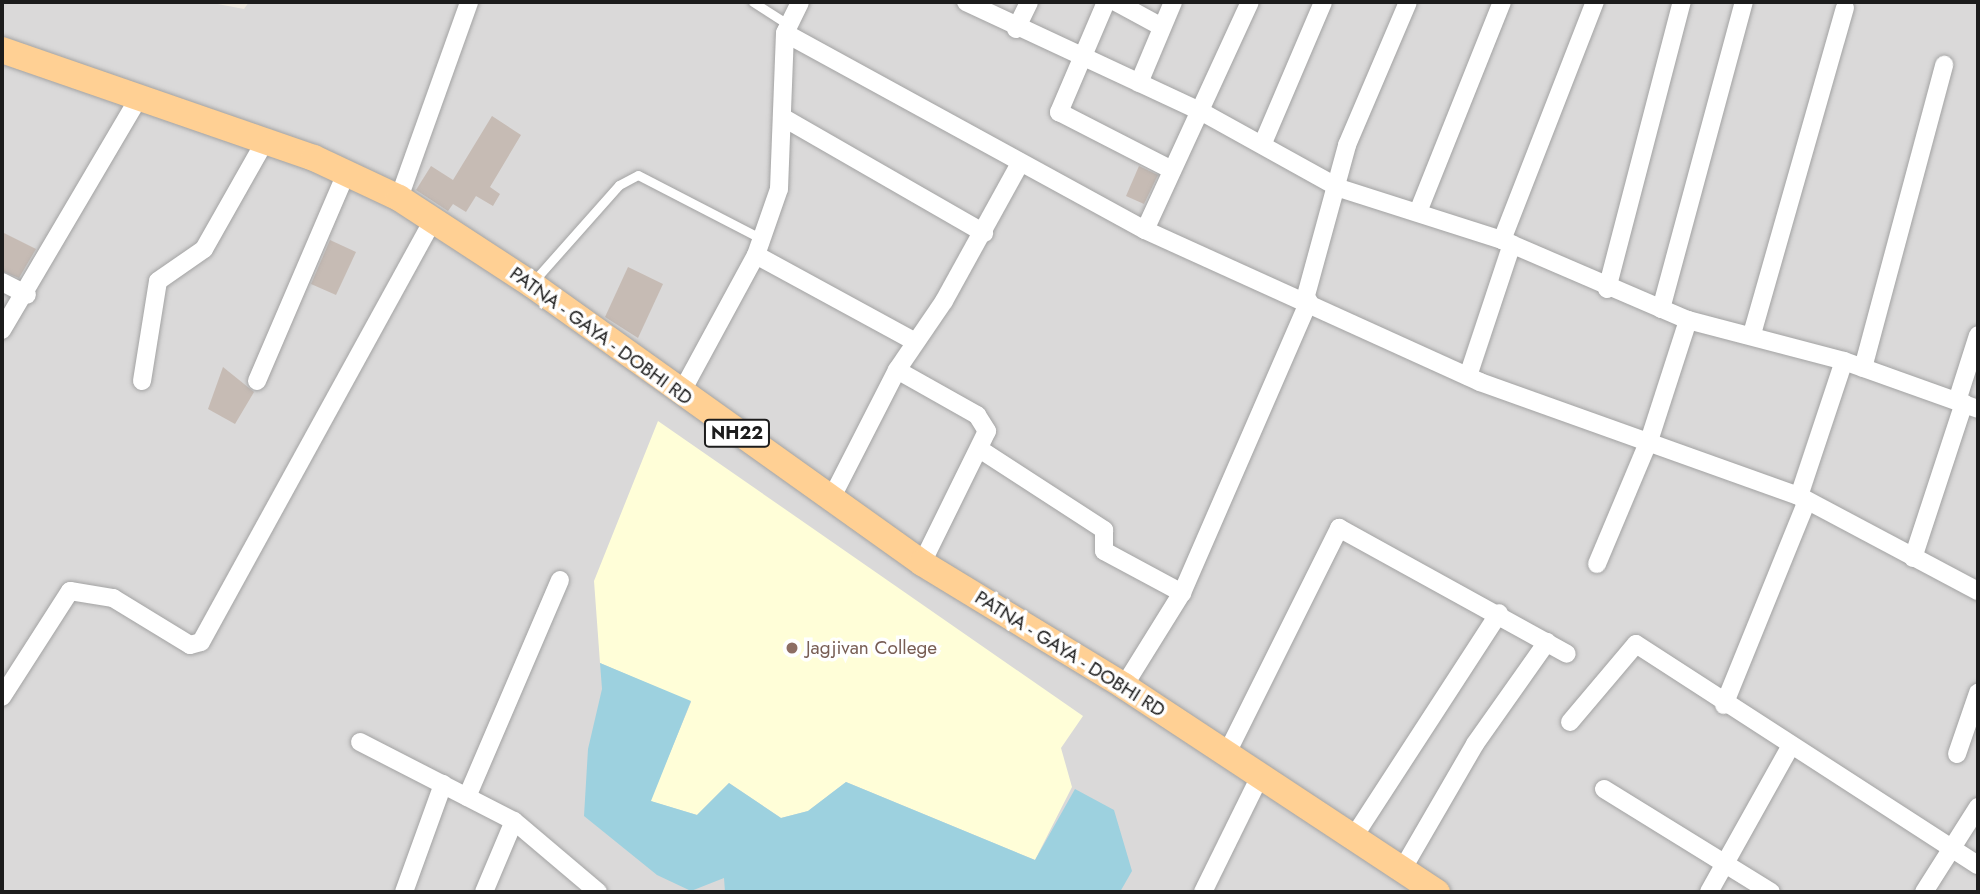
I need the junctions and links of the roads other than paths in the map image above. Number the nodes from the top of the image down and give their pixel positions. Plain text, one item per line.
1 (469, 2) edge
2 (753, 2) edge
3 (800, 2) edge
4 (966, 2) edge
5 (1029, 2) edge
6 (1106, 2) edge
7 (1116, 2) edge
8 (1173, 2) edge
9 (1250, 2) edge
10 (1323, 2) edge
11 (1408, 2) edge
12 (1502, 2) edge
13 (1595, 2) edge
14 (1682, 2) edge
15 (1744, 2) edge
16 (1844, 8) dead end
17 (1162, 27) junction
18 (787, 29) junction
19 (1016, 29) junction
20 (2, 50) edge
21 (1081, 57) junction
22 (1944, 65) dead end
23 (1139, 83) junction
24 (137, 101) junction
25 (1202, 112) junction
26 (784, 118) junction
27 (265, 141) junction
28 (1263, 143) junction
29 (1019, 165) junction
30 (1172, 170) junction
31 (347, 171) junction
32 (1339, 188) junction
33 (398, 198) junction
34 (1418, 212) junction
35 (433, 220) junction
36 (1144, 230) junction
37 (984, 233) junction
38 (1507, 242) junction
39 (759, 247) junction
40 (2, 282) edge
41 (531, 284) junction
42 (1607, 289) junction
43 (27, 295) junction
44 (1307, 300) junction
45 (1661, 309) junction
46 (1688, 320) junction
47 (2, 330) edge
48 (1752, 334) junction
49 (1978, 335) edge
50 (914, 341) junction
51 (1844, 362) junction
52 (1863, 368) junction
53 (897, 370) junction
54 (1468, 376) junction
55 (257, 380) dead end
56 (142, 381) dead end
57 (681, 393) junction
58 (1966, 404) edge
59 (1650, 438) junction
60 (981, 450) junction
61 (831, 499) junction
62 (1803, 499) junction
63 (1913, 558) junction
64 (922, 563) junction
65 (1597, 564) dead end
66 (560, 580) dead end
67 (1978, 591) edge
68 (1182, 593) junction
69 (1499, 614) junction
70 (1547, 642) junction
71 (1567, 654) dead end
72 (1124, 686) junction
73 (1978, 692) edge
74 (2, 697) edge
75 (1724, 705) junction
76 (1570, 723) dead end
77 (360, 742) dead end
78 (1791, 746) junction
79 (1957, 754) dead end
80 (1226, 755) junction
81 (1259, 778) junction
82 (443, 784) junction
83 (1604, 789) dead end
84 (467, 797) junction
85 (1978, 807) edge
86 (514, 821) junction
87 (1353, 838) junction
88 (1948, 848) junction
89 (1725, 865) junction
90 (1978, 865) edge
91 (1402, 870) junction
92 (404, 892) edge
93 (484, 892) edge
94 (598, 892) edge
95 (1203, 892) edge
96 (1437, 892) edge
97 (1709, 892) edge
98 (1770, 892) edge
99 (1924, 892) edge

1 - 33 street
2 - 18 lane
3 - 18 street
4 - 19 street
5 - 19 street
6 - 21 street
7 - 17 street
8 - 17 street
9 - 25 street
10 - 28 street
11 - 32 street
12 - 34 street
13 - 38 street
14 - 42 street
15 - 45 street
16 - 48 street
17 - 23 street
18 - 26 street
18 - 29 street
19 - 21 street
20 - 24 main road, PATNA - GAYA - DOBHI RD / NH22
21 - 23 street
21 - 30 street
22 - 52 street
23 - 25 street
24 - 27 main road, PATNA - GAYA - DOBHI RD / NH22
24 - 43 street
25 - 28 street
25 - 30 street
26 - 37 street
26 - 39 street
27 - 31 main road, PATNA - GAYA - DOBHI RD / NH22
27 - 56 street
28 - 32 street
29 - 36 street
29 - 37 street
30 - 36 street
31 - 33 main road, PATNA - GAYA - DOBHI RD / NH22
31 - 55 street
32 - 34 street
32 - 44 street
33 - 35 main road, PATNA - GAYA - DOBHI RD / NH22
34 - 38 street
35 - 41 main road, PATNA - GAYA - DOBHI RD / NH22
35 - 74 street
36 - 44 street
37 - 50 street
38 - 42 street
38 - 54 street
39 - 41 lane
39 - 50 street
39 - 57 street
40 - 43 street
41 - 57 main road, PATNA - GAYA - DOBHI RD / NH22
42 - 45 street
43 - 47 street
44 - 54 street
44 - 68 street
45 - 46 street
46 - 48 street
46 - 59 street
48 - 51 street
49 - 58 street
50 - 53 street
51 - 52 street
51 - 62 street
52 - 58 street
53 - 60 street
53 - 61 street
54 - 59 street
57 - 61 main road, PATNA - GAYA - DOBHI RD / NH22
58 - 63 street
59 - 62 street
59 - 65 street
60 - 64 street
60 - 68 street
61 - 64 main road, PATNA - GAYA - DOBHI RD / NH22
62 - 63 street
62 - 75 street
63 - 67 street
64 - 72 main road, PATNA - GAYA - DOBHI RD / NH22
66 - 84 street
68 - 72 street
69 - 70 street
69 - 80 street
69 - 87 street
70 - 71 street
70 - 91 street
72 - 80 main road, PATNA - GAYA - DOBHI RD / NH22
73 - 79 street
75 - 76 street
75 - 78 street
77 - 82 street
78 - 88 street
78 - 89 street
80 - 81 main road, PATNA - GAYA - DOBHI RD / NH22
81 - 87 main road, PATNA - GAYA - DOBHI RD / NH22
81 - 95 street
82 - 84 street
82 - 92 street
83 - 89 street
84 - 86 street
85 - 88 street
86 - 93 street
86 - 94 street
87 - 91 main road, PATNA - GAYA - DOBHI RD / NH22
88 - 90 street
88 - 99 street
89 - 97 street
89 - 98 street
91 - 96 main road, PATNA - GAYA - DOBHI RD / NH22

